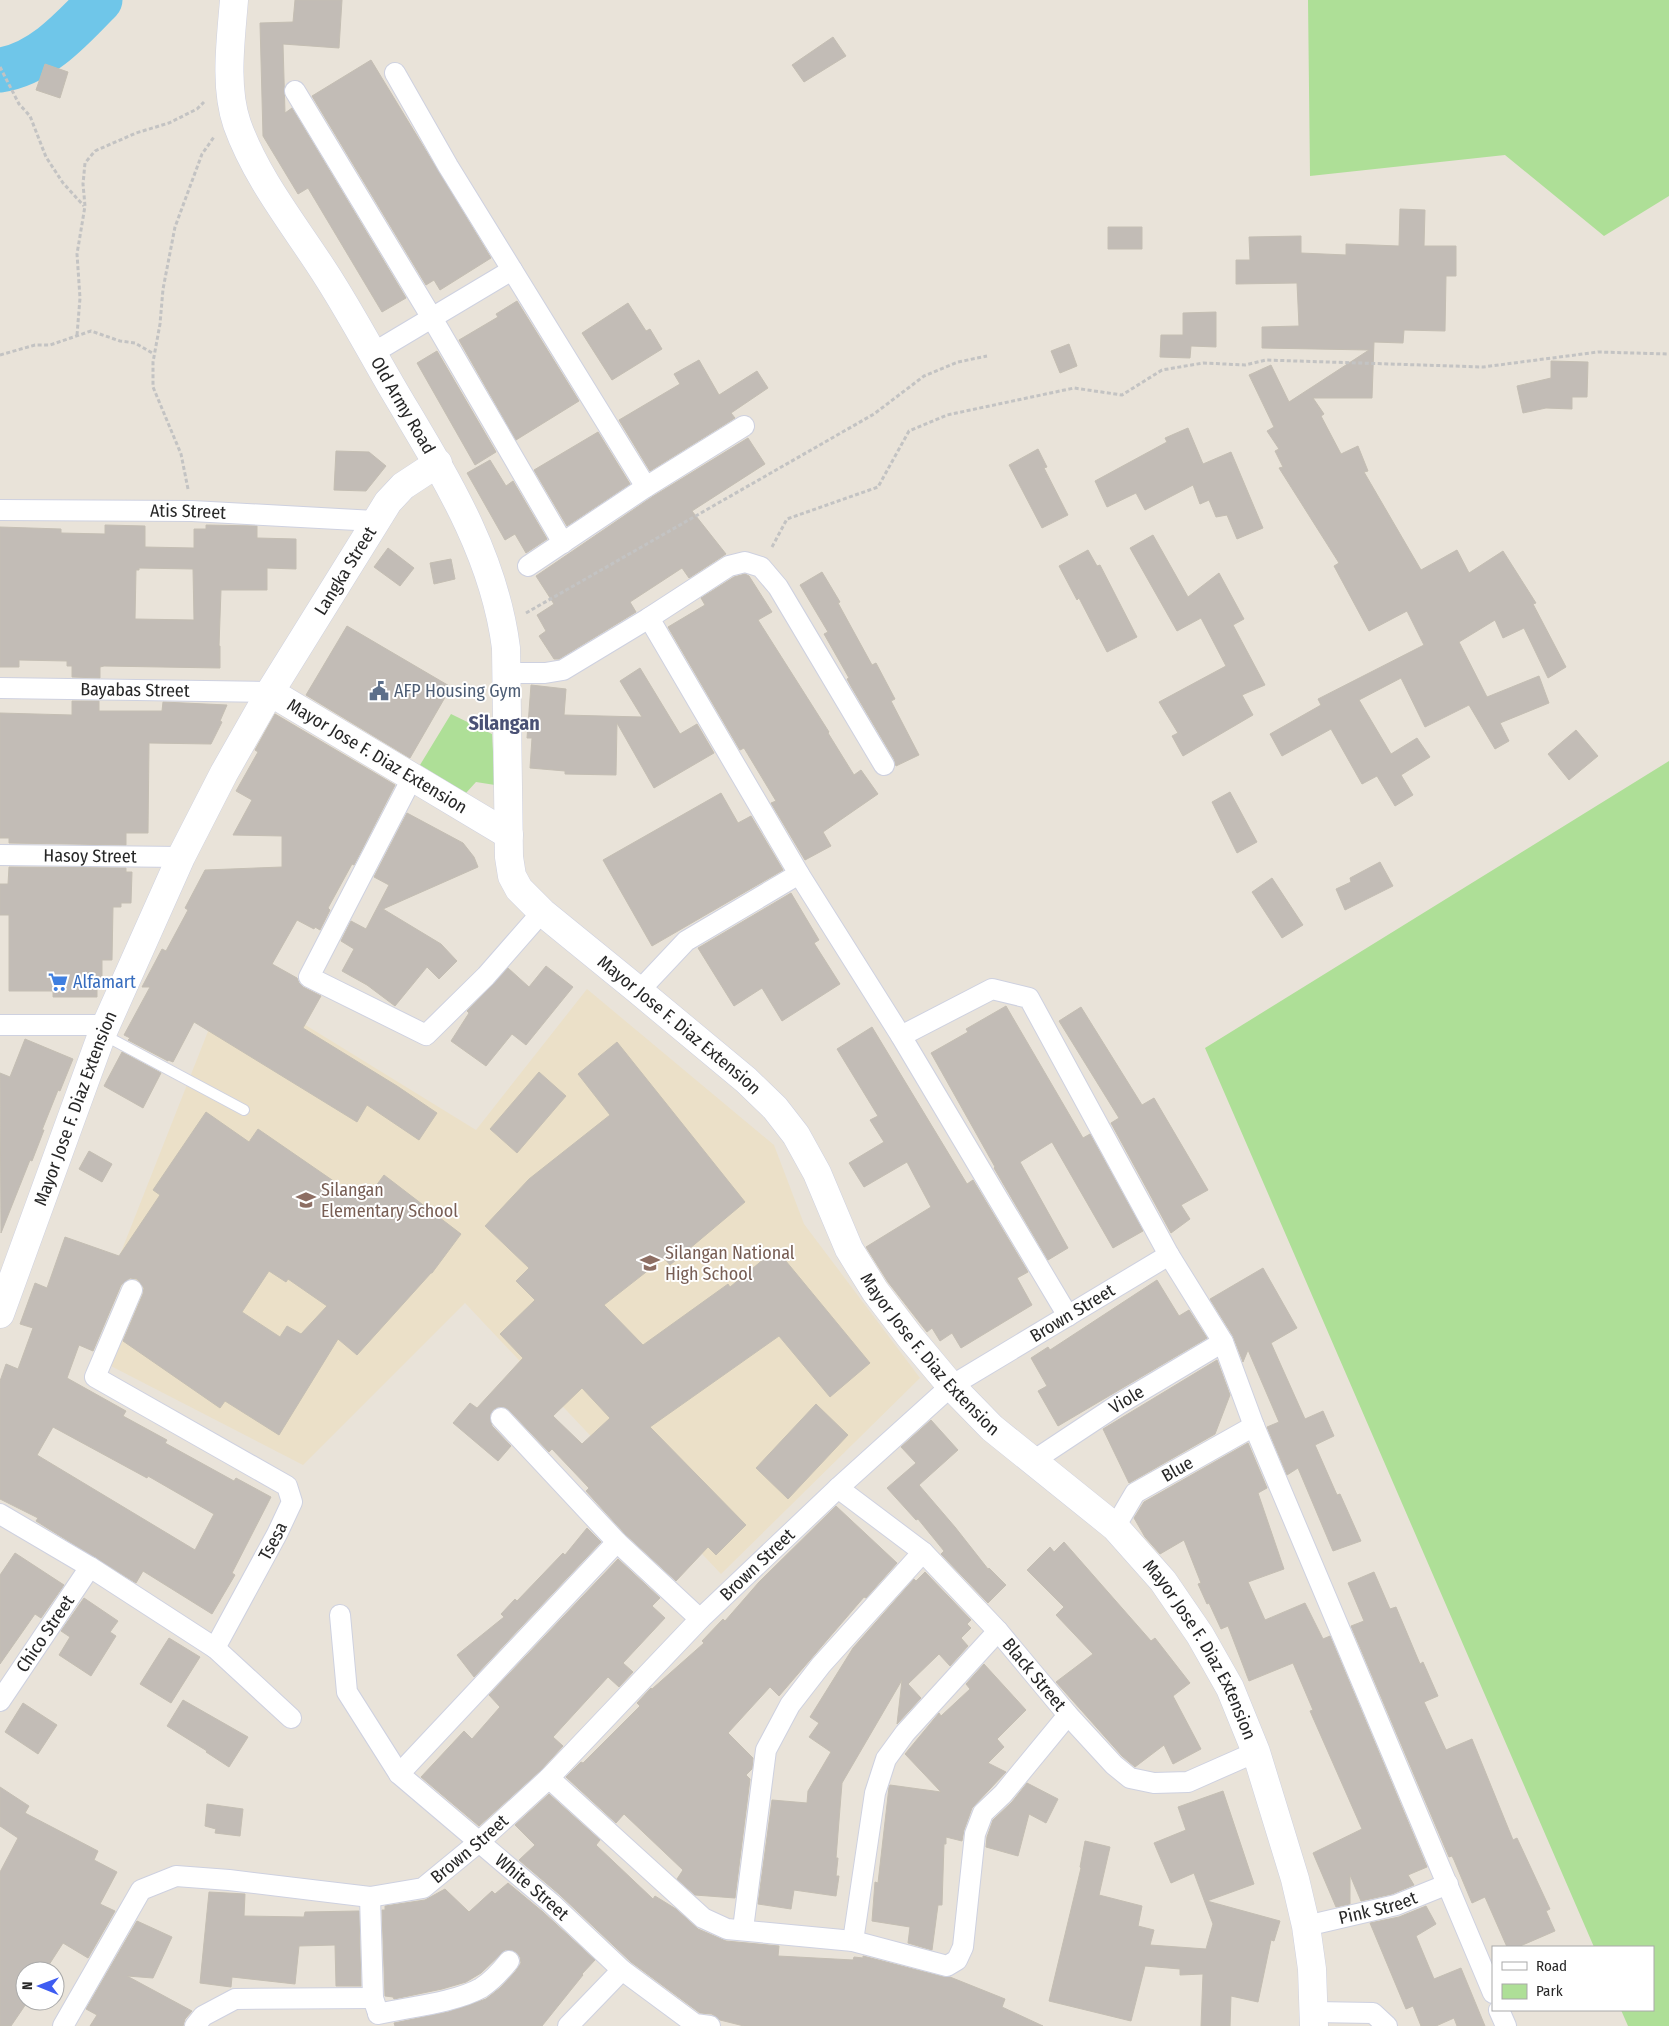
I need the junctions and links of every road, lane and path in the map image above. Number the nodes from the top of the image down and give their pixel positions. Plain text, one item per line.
1 (234, 0) edge
2 (0, 67) edge
3 (395, 73) dead end
4 (230, 80) junction
5 (295, 91) dead end
6 (237, 122) junction
7 (85, 206) junction
8 (512, 270) junction
9 (432, 318) junction
10 (77, 335) junction
11 (372, 353) junction
12 (154, 354) junction
13 (1669, 354) edge
14 (0, 355) edge
15 (987, 356) dead end
16 (744, 426) dead end
17 (438, 463) junction
18 (646, 487) junction
19 (0, 510) edge
20 (192, 511) junction
21 (375, 521) junction
22 (564, 543) junction
23 (528, 566) dead end
24 (762, 567) junction
25 (649, 618) junction
26 (503, 626) junction
27 (508, 673) junction
28 (0, 688) edge
29 (270, 692) junction
30 (884, 765) dead end
31 (412, 778) junction
32 (509, 836) junction
33 (0, 855) edge
34 (181, 857) junction
35 (799, 874) junction
36 (542, 912) junction
37 (639, 991) junction
38 (0, 1025) edge
39 (104, 1030) junction
40 (901, 1036) junction
41 (244, 1110) dead end
42 (1169, 1255) junction
43 (132, 1290) dead end
44 (0, 1314) edge
45 (1068, 1316) junction
46 (1223, 1342) junction
47 (951, 1386) junction
48 (501, 1418) dead end
49 (1254, 1426) junction
50 (1034, 1461) junction
51 (838, 1488) junction
52 (0, 1514) edge
53 (1115, 1527) junction
54 (617, 1542) junction
55 (924, 1552) junction
56 (90, 1567) junction
57 (340, 1615) dead end
58 (700, 1619) junction
59 (998, 1631) junction
60 (215, 1648) junction
61 (0, 1700) edge
62 (1068, 1714) junction
63 (291, 1718) dead end
64 (1256, 1752) junction
65 (399, 1774) junction
66 (549, 1778) junction
67 (479, 1842) junction
68 (1448, 1884) junction
69 (370, 1897) junction
70 (1306, 1926) junction
71 (743, 1929) junction
72 (853, 1941) junction
73 (509, 1961) dead end
74 (622, 1970) junction
75 (1492, 1991) edge
76 (1499, 2011) edge
77 (378, 2013) edge
78 (1314, 2019) edge
79 (63, 2026) edge
80 (195, 2026) edge
81 (568, 2026) edge
82 (710, 2026) edge
83 (1388, 2026) edge
84 (1506, 2026) edge

1 - 4 street, Old Army Road
2 - 7 path
3 - 8 street
4 - 6 street, Old Army Road
4 - 7 path
5 - 9 street
6 - 11 street, Old Army Road
6 - 12 path
7 - 10 path
8 - 9 street
8 - 18 street
9 - 11 street
9 - 22 street
10 - 12 path
10 - 14 path
11 - 17 street, Old Army Road
12 - 20 path
13 - 24 path
15 - 26 path
16 - 18 street
17 - 21 street, Langka Street
17 - 26 street, Old Army Road
18 - 22 street
19 - 20 street, Atis Street
20 - 21 street, Atis Street
21 - 29 street, Langka Street
22 - 23 street
24 - 25 street
24 - 30 street
25 - 27 street
25 - 35 street
26 - 27 street, Old Army Road
27 - 32 street, Old Army Road
28 - 29 street, Bayabas Street
29 - 31 street, Mayor Jose F. Diaz Extension
29 - 34 street, Mayor Jose F. Diaz Extension
31 - 32 street, Mayor Jose F. Diaz Extension
31 - 36 street
32 - 36 street, Mayor Jose F. Diaz Extension
33 - 34 street, Hasoy Street
34 - 39 street, Mayor Jose F. Diaz Extension
35 - 37 street
35 - 40 street
36 - 37 street, Mayor Jose F. Diaz Extension
37 - 47 street, Mayor Jose F. Diaz Extension
38 - 39 street
39 - 41 lane
39 - 44 street, Mayor Jose F. Diaz Extension
40 - 42 street
40 - 45 street
42 - 45 street, Brown Street
42 - 46 street
43 - 60 street, Tsesa
45 - 47 street, Brown Street
46 - 49 street
46 - 50 street, Viole
47 - 50 street, Mayor Jose F. Diaz Extension
47 - 51 street, Brown Street
48 - 54 street
49 - 53 street, Blue
49 - 68 street
50 - 53 street, Mayor Jose F. Diaz Extension
51 - 55 street, Black Street
51 - 58 street, Brown Street
52 - 56 street
53 - 64 street, Mayor Jose F. Diaz Extension
54 - 58 street
54 - 65 street
55 - 59 street, Black Street
55 - 71 street
56 - 60 street
56 - 61 street, Chico Street
57 - 65 street, White Street
58 - 66 street, Brown Street
59 - 62 street, Black Street
59 - 72 street
60 - 63 street
62 - 64 street, Black Street
62 - 72 street
64 - 70 street, Mayor Jose F. Diaz Extension
65 - 67 street, White Street
66 - 67 street, Brown Street
66 - 71 street
67 - 69 street, Brown Street
67 - 74 street, White Street
68 - 70 street, Pink Street
68 - 75 street
69 - 77 street
69 - 79 street, Brown Street
70 - 78 street, Mayor Jose F. Diaz Extension
71 - 72 street
73 - 77 street
74 - 81 street
74 - 82 street, White Street
76 - 84 street
77 - 80 street
78 - 83 street

